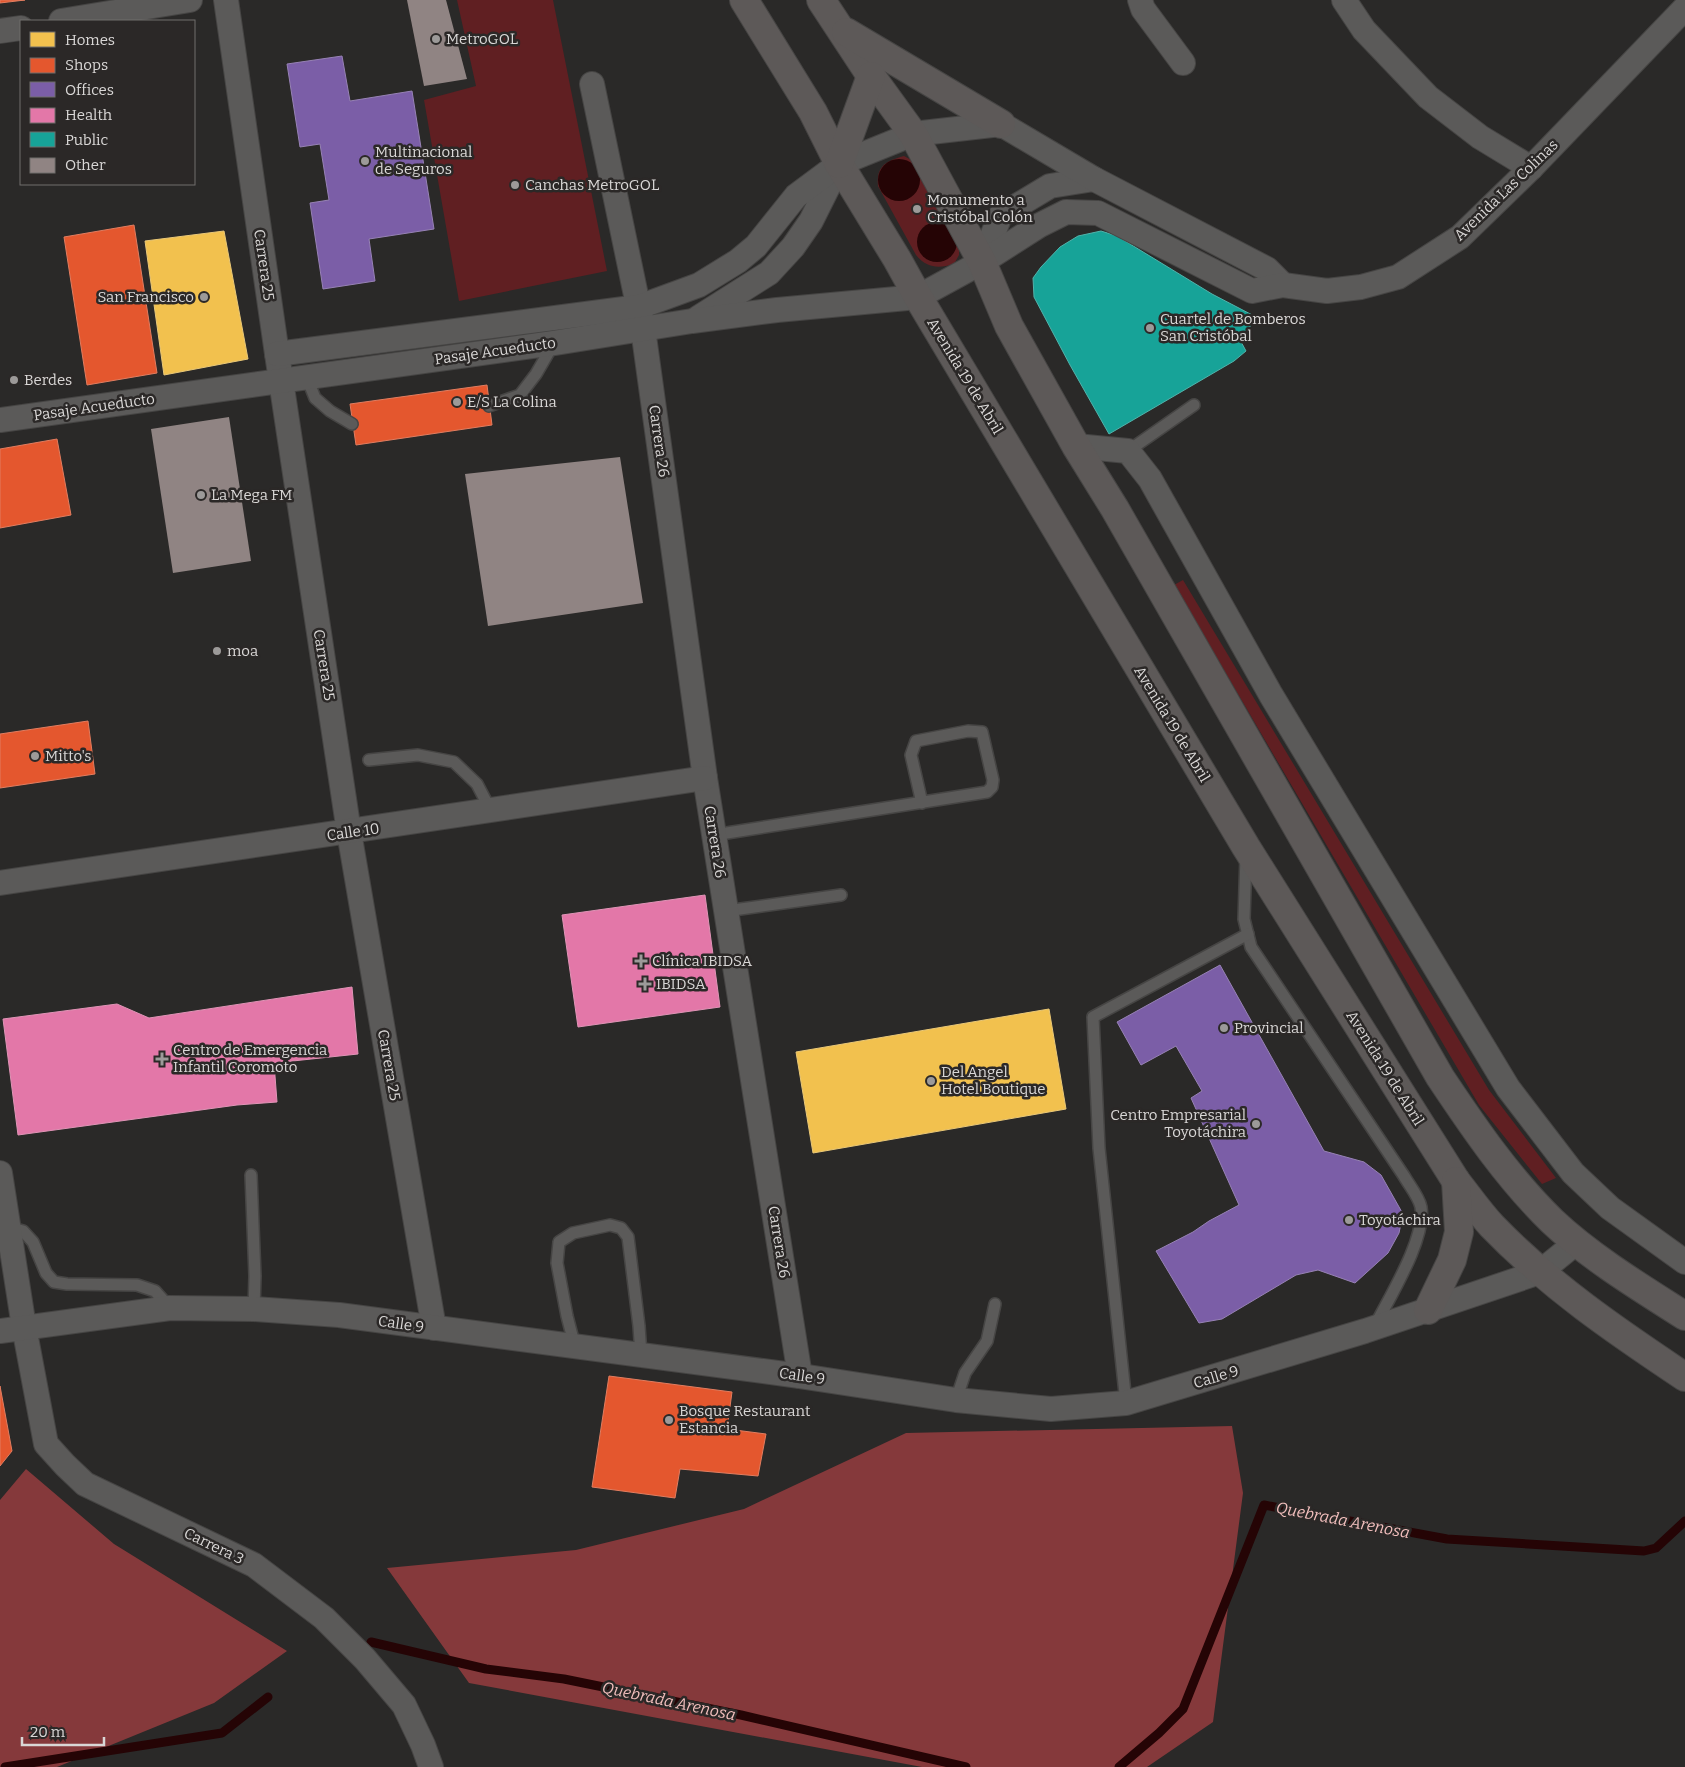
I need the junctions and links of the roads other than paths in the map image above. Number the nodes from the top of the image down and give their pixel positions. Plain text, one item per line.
1 (226, 0) edge
2 (744, 0) edge
3 (821, 0) edge
4 (1140, 0) edge
5 (1344, 0) edge
6 (178, 1) edge
7 (1685, 8) edge
8 (68, 20) edge
9 (20, 28) edge
10 (840, 29) junction
11 (0, 31) edge
12 (1183, 63) dead end
13 (871, 76) junction
14 (592, 84) dead end
15 (1001, 124) junction
16 (912, 134) junction
17 (839, 164) junction
18 (1531, 168) junction
19 (1094, 179) junction
20 (982, 262) junction
21 (1283, 286) junction
22 (918, 297) junction
23 (641, 318) junction
24 (692, 321) junction
25 (554, 343) junction
26 (277, 354) junction
27 (307, 378) junction
28 (282, 381) junction
29 (1194, 405) dead end
30 (489, 406) dead end
31 (0, 420) edge
32 (352, 424) dead end
33 (1076, 446) junction
34 (1128, 451) junction
35 (369, 760) dead end
36 (705, 778) junction
37 (922, 803) junction
38 (491, 811) junction
39 (349, 832) junction
40 (714, 835) junction
41 (1246, 847) junction
42 (0, 883) edge
43 (842, 895) dead end
44 (726, 911) junction
45 (1248, 934) junction
46 (0, 1173) edge
47 (251, 1175) dead end
48 (1456, 1181) junction
49 (8, 1226) junction
50 (1577, 1242) junction
51 (1685, 1262) edge
52 (1540, 1272) junction
53 (995, 1304) dead end
54 (170, 1308) junction
55 (254, 1309) junction
56 (1428, 1310) junction
57 (1685, 1316) edge
58 (24, 1327) junction
59 (434, 1328) junction
60 (1374, 1328) junction
61 (0, 1331) edge
62 (575, 1347) junction
63 (641, 1355) junction
64 (800, 1376) junction
65 (1685, 1376) edge
66 (956, 1400) junction
67 (1126, 1403) junction
68 (431, 1767) edge

1 - 26 street, Carrera 25
2 - 17 main road, Avenida 19 de Abril
3 - 10 main road
4 - 12 street
5 - 18 street
6 - 8 street
7 - 18 street, Avenida Las Colinas
9 - 11 street
10 - 13 main road
10 - 15 main road
13 - 16 main road
13 - 17 main road
14 - 23 street, Carrera 26
15 - 16 street
15 - 19 street
16 - 17 street
16 - 20 main road
17 - 22 main road, Avenida 19 de Abril
17 - 23 street
17 - 24 street
18 - 21 street, Avenida Las Colinas
19 - 20 street
19 - 21 street
20 - 21 street, Avenida Las Colinas
20 - 22 street, Pasaje Acueducto
20 - 33 main road
22 - 24 street, Pasaje Acueducto
22 - 41 main road, Avenida 19 de Abril
23 - 24 street, Pasaje Acueducto
23 - 25 street, Pasaje Acueducto
23 - 26 street
23 - 36 street, Carrera 26
25 - 27 street, Pasaje Acueducto
25 - 30 lane
26 - 28 street, Carrera 25
27 - 28 street, Pasaje Acueducto
27 - 32 lane
28 - 31 street, Pasaje Acueducto
28 - 39 street, Carrera 25
29 - 34 lane
33 - 34 street
33 - 50 main road
34 - 51 street
35 - 38 lane
36 - 38 street, Calle 10
36 - 40 street, Carrera 26
37 - 37 lane
37 - 40 lane
38 - 39 street, Calle 10
39 - 42 street, Calle 10
39 - 59 street, Carrera 25
40 - 44 street, Carrera 26
41 - 45 lane
41 - 48 main road, Avenida 19 de Abril
43 - 44 lane
44 - 64 street, Carrera 26
45 - 60 lane
45 - 67 lane
46 - 49 street, Carrera 3
47 - 55 lane
48 - 52 main road, Avenida 19 de Abril
48 - 56 main road
49 - 54 lane
49 - 58 street, Carrera 3
50 - 52 street, Calle 9
50 - 57 main road
52 - 56 street, Calle 9
52 - 65 main road, Avenida 19 de Abril
53 - 66 lane
54 - 55 street, Calle 9
54 - 58 street, Calle 9
55 - 59 street, Calle 9
56 - 60 street, Calle 9
58 - 61 street, Calle 9
58 - 68 street, Carrera 3
59 - 62 street, Calle 9
60 - 67 street, Calle 9
62 - 63 street, Calle 9
62 - 63 lane
63 - 64 street, Calle 9
64 - 66 street, Calle 9
66 - 67 street, Calle 9

